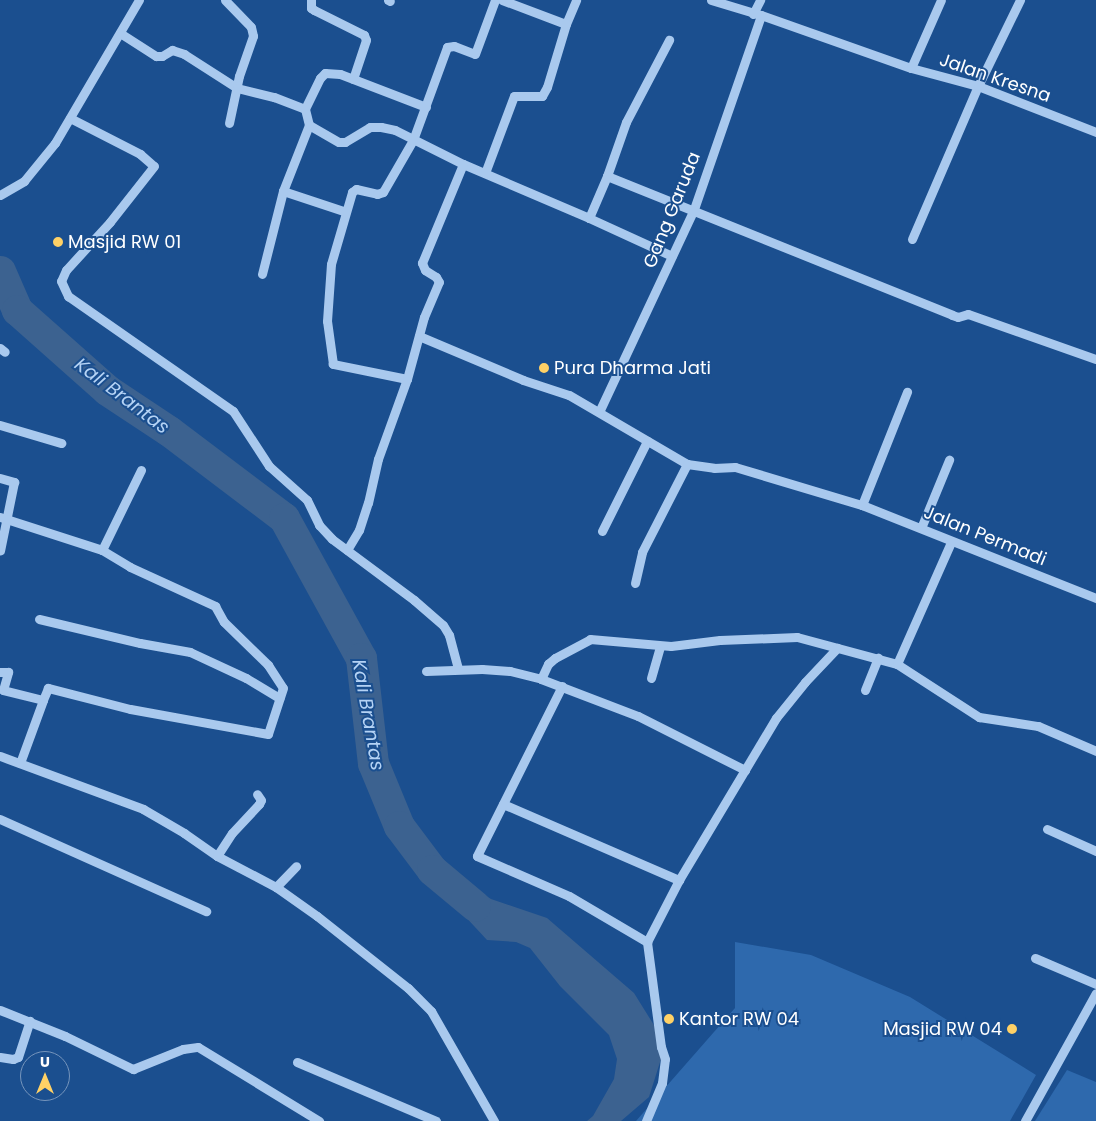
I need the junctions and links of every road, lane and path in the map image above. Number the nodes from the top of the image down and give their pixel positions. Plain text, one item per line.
1 (139, 0) edge
2 (225, 0) edge
3 (312, 0) edge
4 (495, 0) edge
5 (502, 0) edge
6 (576, 0) edge
7 (711, 0) edge
8 (760, 0) edge
9 (941, 0) edge
10 (1020, 0) edge
11 (757, 15) junction
12 (566, 24) junction
13 (120, 33) junction
14 (669, 40) dead end
15 (911, 68) junction
16 (353, 79) junction
17 (978, 86) junction
18 (237, 88) junction
19 (426, 107) junction
20 (306, 109) junction
21 (70, 118) junction
22 (229, 123) dead end
23 (309, 125) junction
24 (1096, 132) edge
25 (413, 140) junction
26 (463, 164) junction
27 (485, 173) junction
28 (607, 176) junction
29 (283, 191) junction
30 (0, 195) edge
31 (694, 209) junction
32 (346, 212) junction
33 (589, 218) junction
34 (912, 239) dead end
35 (672, 256) junction
36 (262, 274) dead end
37 (418, 336) junction
38 (1096, 359) edge
39 (406, 379) junction
40 (907, 392) dead end
41 (599, 412) junction
42 (0, 425) edge
43 (647, 441) junction
44 (60, 443) dead end
45 (949, 460) dead end
46 (687, 464) junction
47 (141, 470) dead end
48 (0, 478) edge
49 (862, 505) junction
50 (3, 518) edge
51 (921, 528) junction
52 (602, 531) dead end
53 (951, 542) junction
54 (102, 550) junction
55 (347, 550) junction
56 (0, 551) edge
57 (635, 583) dead end
58 (1096, 598) edge
59 (40, 619) dead end
60 (660, 646) junction
61 (837, 648) junction
62 (878, 658) junction
63 (897, 664) junction
64 (458, 668) junction
65 (426, 671) dead end
66 (0, 672) edge
67 (652, 678) dead end
68 (541, 679) junction
69 (562, 686) junction
70 (865, 690) dead end
71 (279, 698) junction
72 (43, 700) junction
73 (1096, 751) edge
74 (0, 756) edge
75 (20, 763) junction
76 (745, 770) junction
77 (257, 794) dead end
78 (502, 804) junction
79 (0, 819) edge
80 (1047, 829) dead end
81 (1096, 851) edge
82 (217, 856) junction
83 (296, 866) dead end
84 (679, 880) junction
85 (276, 887) junction
86 (206, 911) dead end
87 (647, 942) junction
88 (1035, 958) dead end
89 (1096, 984) edge
90 (1096, 993) edge
91 (0, 1010) edge
92 (30, 1022) junction
93 (0, 1057) edge
94 (297, 1062) dead end
95 (319, 1121) edge
96 (436, 1121) edge
97 (494, 1121) edge
98 (646, 1121) edge
99 (1025, 1121) edge

1 - 13 street
2 - 18 street
3 - 16 street
4 - 19 street
5 - 12 street
6 - 12 street
7 - 11 street, Jalan Kresna
8 - 11 street, Gang Garuda
9 - 15 street
10 - 17 street
11 - 15 street, Jalan Kresna
11 - 31 street, Gang Garuda
12 - 27 street
13 - 18 street
13 - 21 street
14 - 28 street
15 - 17 street, Jalan Kresna
16 - 19 street
16 - 20 street
17 - 24 street, Jalan Kresna
17 - 34 street
18 - 20 street
18 - 22 street
19 - 25 street
20 - 23 street
21 - 30 street
21 - 55 street
23 - 25 street
23 - 29 street
25 - 26 street
25 - 32 street
26 - 27 street
26 - 37 street
27 - 33 street
28 - 31 street
28 - 33 street
29 - 32 street
29 - 36 street
31 - 35 street, Gang Garuda
31 - 38 street
32 - 39 street
33 - 35 street
35 - 41 street, Gang Garuda
37 - 39 street
37 - 41 street
39 - 55 street
40 - 49 street
41 - 43 street
42 - 44 street
43 - 46 street
43 - 52 street
45 - 51 street
46 - 49 street, Jalan Permadi
46 - 57 street
47 - 54 street
48 - 50 street
49 - 51 street, Jalan Permadi
50 - 54 street
50 - 56 street
51 - 53 street, Jalan Permadi
53 - 58 street, Jalan Permadi
53 - 63 street
54 - 71 street
55 - 64 street
59 - 71 street
60 - 61 street
60 - 67 street
60 - 68 street
61 - 62 street
61 - 76 street
62 - 63 street
62 - 70 street
63 - 73 street
64 - 65 street
64 - 68 street
66 - 72 street
68 - 69 street
69 - 76 street
69 - 78 street
71 - 72 street
72 - 75 street
74 - 75 street
75 - 82 street
76 - 84 street
77 - 82 street
78 - 84 street
78 - 87 street
79 - 86 street
80 - 81 street
82 - 85 street
83 - 85 street
84 - 87 street
85 - 97 street
87 - 98 street
88 - 89 street
90 - 99 street
91 - 92 street
92 - 93 street
92 - 95 street
94 - 96 street

